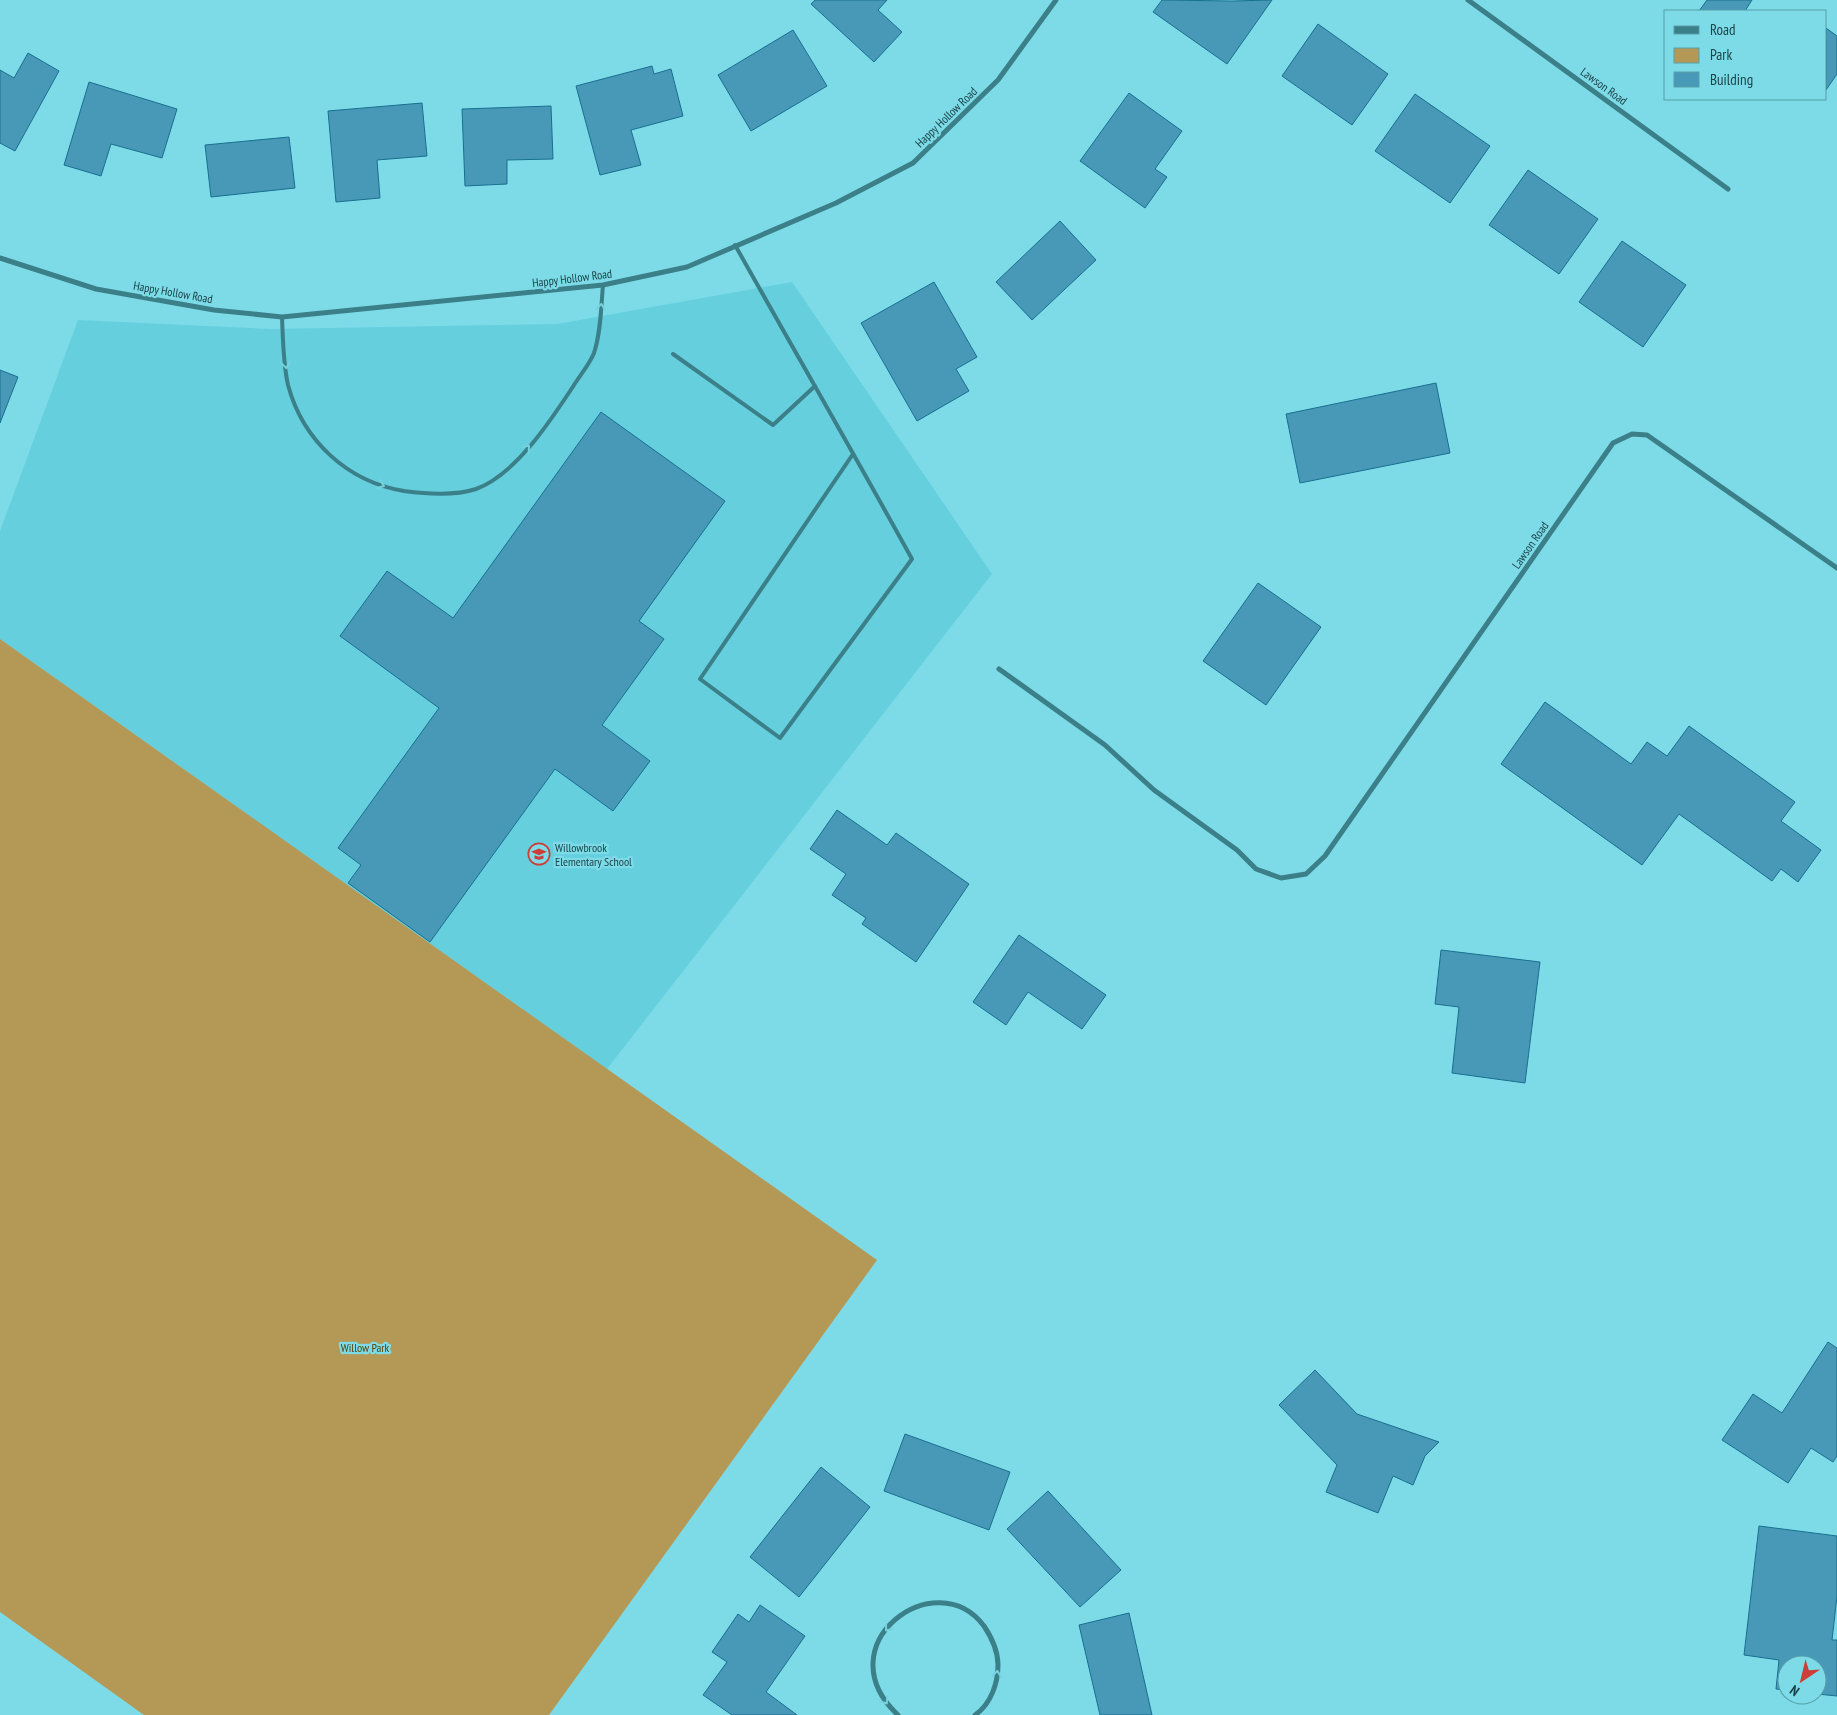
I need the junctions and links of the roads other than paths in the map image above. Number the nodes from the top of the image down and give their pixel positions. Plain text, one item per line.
1 (1056, 0) edge
2 (1468, 0) edge
3 (1728, 189) dead end
4 (735, 244) junction
5 (0, 258) edge
6 (604, 285) junction
7 (282, 317) junction
8 (674, 354) dead end
9 (815, 386) junction
10 (853, 454) junction
11 (1837, 568) edge
12 (999, 669) dead end
13 (898, 1715) edge
14 (975, 1715) edge

1 - 4 street, Happy Hollow Road
2 - 3 street, Lawson Road
4 - 6 street, Happy Hollow Road
4 - 9 lane
5 - 7 street, Happy Hollow Road
6 - 7 street, Happy Hollow Road
7 -> 6 lane
8 - 9 lane
9 - 10 lane
10 - 10 lane
11 - 12 street, Lawson Road
14 -> 13 street

